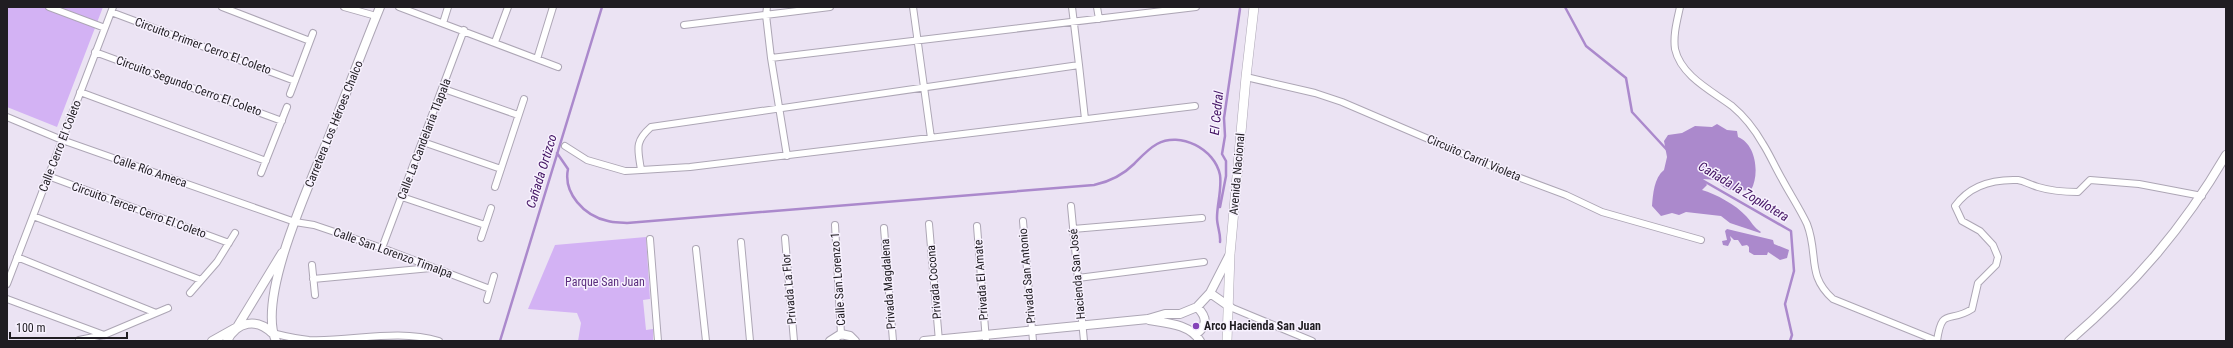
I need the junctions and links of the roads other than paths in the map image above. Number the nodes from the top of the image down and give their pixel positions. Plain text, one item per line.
1 (50, 7) edge
2 (222, 7) edge
3 (344, 7) edge
4 (380, 7) edge
5 (399, 7) edge
6 (448, 7) edge
7 (508, 7) edge
8 (553, 7) edge
9 (767, 7) edge
10 (830, 7) edge
11 (913, 7) edge
12 (1072, 7) edge
13 (1097, 7) edge
14 (1196, 7) edge
15 (1254, 7) edge
16 (1680, 7) edge
17 (1184, 8) edge
18 (112, 10) edge
19 (766, 15) junction
20 (376, 16) junction
21 (1099, 19) junction
22 (1074, 22) junction
23 (443, 23) junction
24 (684, 25) dead end
25 (105, 28) junction
26 (464, 30) junction
27 (313, 33) dead end
28 (918, 40) junction
29 (310, 41) junction
30 (495, 42) junction
31 (95, 52) junction
32 (771, 58) junction
33 (537, 59) junction
34 (1079, 65) junction
35 (558, 67) dead end
36 (1246, 76) junction
37 (295, 81) junction
38 (924, 87) junction
39 (444, 89) junction
40 (80, 92) junction
41 (290, 94) dead end
42 (524, 99) dead end
43 (1195, 106) dead end
44 (287, 107) dead end
45 (779, 108) junction
46 (518, 115) junction
47 (7, 117) edge
48 (1085, 120) junction
49 (282, 121) junction
50 (930, 138) junction
51 (62, 140) junction
52 (423, 142) junction
53 (565, 146) dead end
54 (2226, 155) edge
55 (787, 156) junction
56 (266, 161) junction
57 (501, 169) junction
58 (641, 170) junction
59 (261, 173) dead end
60 (48, 176) junction
61 (495, 187) dead end
62 (2202, 196) junction
63 (402, 198) junction
64 (1071, 206) dead end
65 (491, 208) dead end
66 (33, 216) junction
67 (1202, 218) dead end
68 (1023, 221) dead end
69 (295, 222) junction
70 (928, 224) dead end
71 (485, 225) junction
72 (835, 225) dead end
73 (977, 226) dead end
74 (884, 228) dead end
75 (1074, 229) junction
76 (235, 233) dead end
77 (481, 238) dead end
78 (785, 238) dead end
79 (650, 239) dead end
80 (1701, 240) dead end
81 (288, 241) junction
82 (741, 242) dead end
83 (229, 243) junction
84 (382, 248) junction
85 (696, 249) dead end
86 (1230, 254) junction
87 (18, 257) junction
88 (1204, 262) dead end
89 (312, 265) dead end
90 (434, 268) junction
91 (494, 276) dead end
92 (1078, 278) junction
93 (313, 279) junction
94 (201, 280) junction
95 (7, 284) edge
96 (490, 289) junction
97 (190, 293) dead end
98 (1210, 293) junction
99 (315, 295) dead end
100 (7, 299) edge
101 (487, 300) dead end
102 (1197, 307) junction
103 (1230, 307) junction
104 (168, 308) dead end
105 (156, 313) junction
106 (1148, 320) junction
107 (1081, 326) junction
108 (237, 327) junction
109 (1032, 331) junction
110 (842, 334) junction
111 (104, 336) junction
112 (274, 337) edge
113 (985, 338) edge
114 (1198, 338) edge
115 (79, 340) dead end
116 (343, 340) edge
117 (939, 340) edge
118 (212, 341) edge
119 (227, 341) edge
120 (439, 341) edge
121 (658, 341) edge
122 (706, 341) edge
123 (750, 341) edge
124 (794, 341) edge
125 (830, 341) edge
126 (855, 341) edge
127 (893, 341) edge
128 (924, 341) edge
129 (1033, 341) edge
130 (1084, 341) edge
131 (1227, 341) edge
132 (1312, 341) edge
133 (1937, 341) edge
134 (2068, 341) edge

1 - 25 street
2 - 29 street
3 - 20 street
4 - 20 street, Carretera Los Héroes Chalco
5 - 23 street
6 - 23 street
7 - 30 street
8 - 33 street
9 - 19 street
10 - 19 street
11 - 28 street
12 - 22 street
13 - 21 street
14 - 17 street
15 - 36 main road, Avenida Nacional
16 - 133 street
17 - 21 street
18 - 25 street, Calle Cerro El Coleto
18 - 37 street, Circuito Primer Cerro El Coleto
19 - 24 street
19 - 32 street
20 - 69 street, Carretera Los Héroes Chalco
21 - 22 street
22 - 28 street
22 - 34 street
23 - 26 street
25 - 31 street, Calle Cerro El Coleto
26 - 30 street
26 - 39 street, Calle La Candelaria Tlapala
27 - 29 street
28 - 32 street
28 - 38 street
29 - 37 street
30 - 33 street
31 - 40 street, Calle Cerro El Coleto
31 - 49 street, Circuito Segundo Cerro El Coleto
32 - 45 street
33 - 35 street
34 - 38 street
34 - 48 street
36 - 80 street, Circuito Carril Violeta
36 - 86 main road, Avenida Nacional
37 - 41 street
38 - 45 street
38 - 50 street
39 - 46 street
39 - 52 street, Calle La Candelaria Tlapala
40 - 51 street, Calle Cerro El Coleto
40 - 56 street
42 - 46 street
43 - 48 street
44 - 49 street
45 - 55 street
45 - 58 street
46 - 57 street
47 - 51 street, Calle Río Ameca
48 - 50 street
49 - 56 street
50 - 55 street
51 - 60 street, Calle Cerro El Coleto
51 - 69 street, Calle Río Ameca
52 - 57 street
52 - 63 street, Calle La Candelaria Tlapala
53 - 58 street
54 - 62 street
55 - 58 street
56 - 59 street
57 - 61 street
60 - 66 street, Calle Cerro El Coleto
60 - 83 street, Circuito Tercer Cerro El Coleto
62 - 133 street
62 - 134 street
63 - 71 street
63 - 84 street, Calle La Candelaria Tlapala
64 - 75 street, Hacienda San José
65 - 71 street
66 - 87 street, Calle Cerro El Coleto
66 - 94 street
67 - 75 street
68 - 109 street, Privada San Antonio
69 - 81 street, Carretera Los Héroes Chalco
69 - 84 street, Calle San Lorenzo Timalpa
70 - 117 street, Privada Cocona
71 - 77 street
72 - 110 street, Calle San Lorenzo 1
73 - 113 street, Privada El Amate
74 - 127 street, Privada Magdalena
75 - 92 street, Hacienda San José
76 - 83 street
78 - 124 street, Privada La Flor
79 - 121 street
81 - 108 street, Carretera Los Héroes Chalco
81 - 112 street, Carretera Los Héroes Chalco
82 - 123 street
83 - 94 street
84 - 90 street, Calle San Lorenzo Timalpa
85 - 122 street
86 - 98 street
86 - 103 main road, Avenida Nacional
87 - 95 street, Calle Cerro El Coleto
87 - 105 street
88 - 92 street
89 - 93 street
90 - 93 street
90 - 96 street, Calle San Lorenzo Timalpa
91 - 96 street
92 - 107 street, Hacienda San José
93 - 99 street
94 - 97 street
96 - 101 street
98 - 102 street
98 - 103 street
100 - 111 street
102 - 106 street
102 - 114 street
103 - 131 main road, Avenida Nacional
103 - 132 street
104 - 105 street
105 - 111 street
106 - 107 street
106 - 114 street
107 - 109 street
107 - 130 street, Hacienda San José
108 - 112 street
108 - 118 street
108 - 119 street, Carretera Los Héroes Chalco
109 - 113 street
109 - 129 street, Privada San Antonio
110 - 125 street
110 - 126 street
111 - 115 street
112 - 116 street
113 - 117 street
116 - 120 street
117 - 128 street

